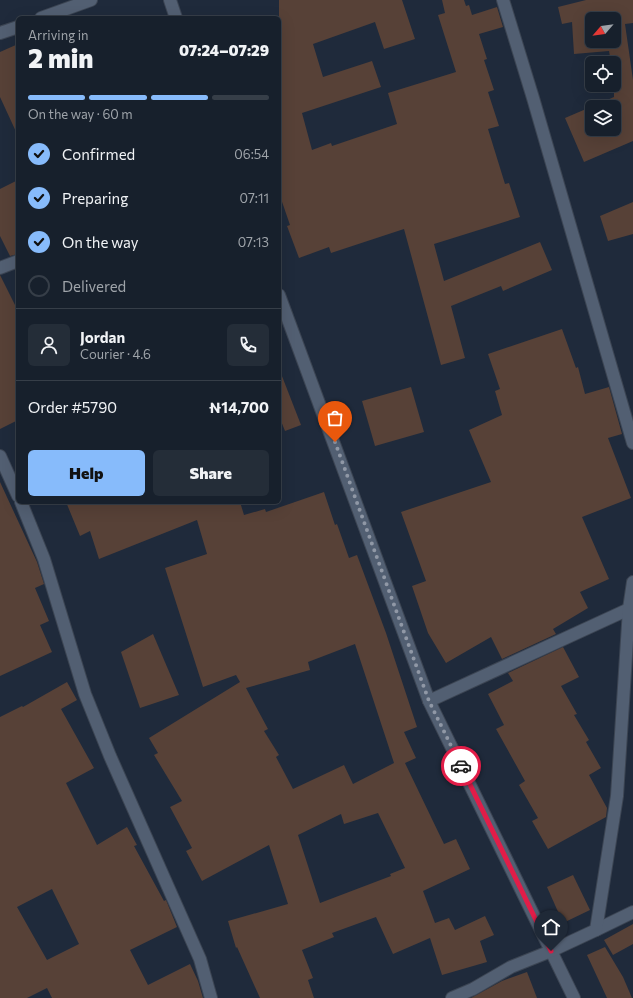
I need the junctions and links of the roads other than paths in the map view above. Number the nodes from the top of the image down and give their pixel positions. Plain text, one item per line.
1 (91, 0) edge
2 (170, 0) edge
3 (503, 0) edge
4 (47, 16) edge
5 (175, 16) edge
6 (16, 27) edge
7 (0, 33) edge
8 (16, 262) edge
9 (0, 268) edge
10 (281, 299) edge
11 (633, 442) edge
12 (0, 456) edge
13 (16, 492) edge
14 (22, 504) edge
15 (633, 582) edge
16 (629, 609) junction
17 (429, 701) junction
18 (633, 912) edge
19 (596, 930) junction
20 (551, 951) junction
21 (573, 996) edge
22 (211, 998) edge
23 (452, 998) edge

1 - 4 street
2 - 5 street
3 - 11 street
6 - 7 street
8 - 9 street
10 - 17 street
12 - 13 street
14 - 22 street
15 - 16 street
16 - 17 street
16 - 19 street
17 - 20 street
18 - 19 street
19 - 20 street
20 - 21 street
20 - 23 street

